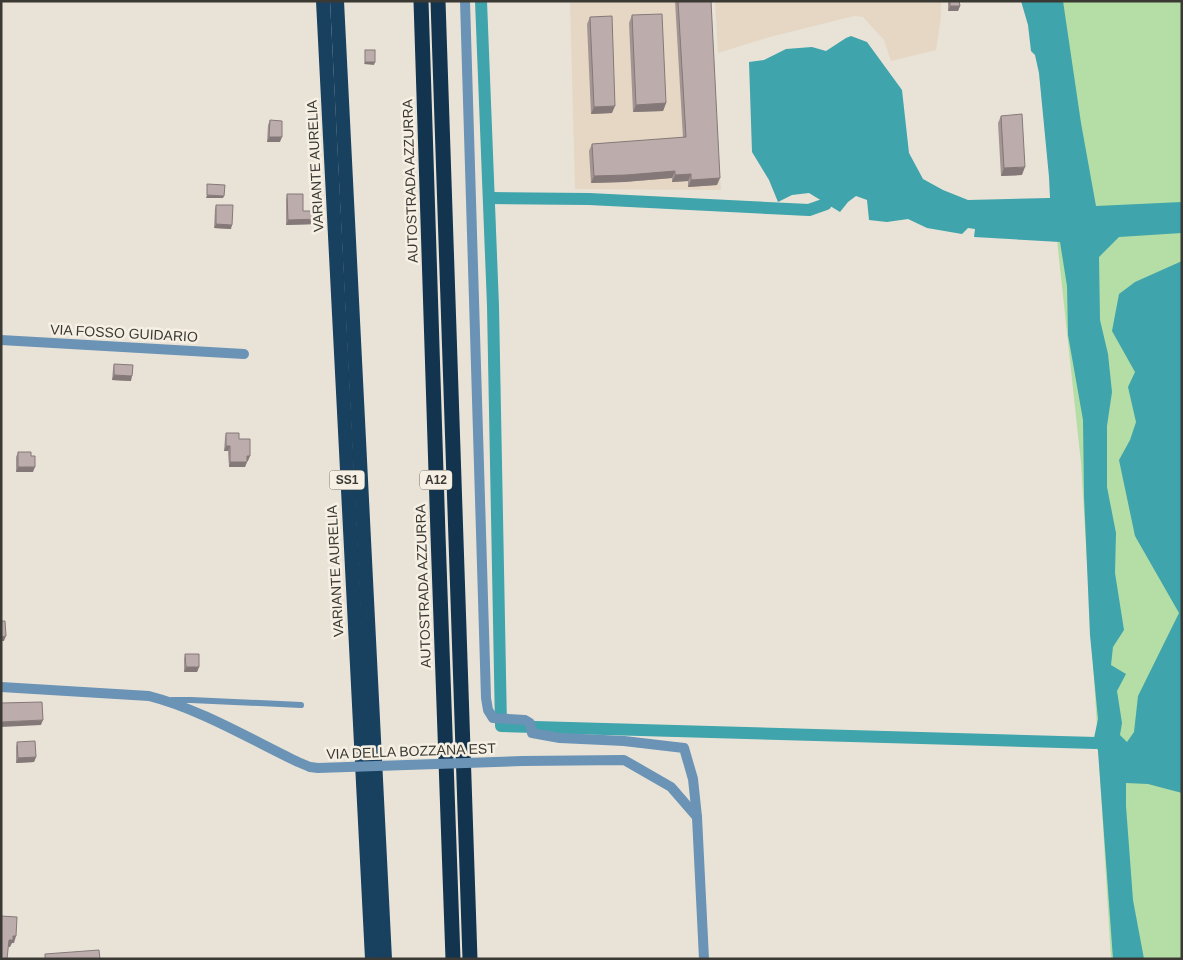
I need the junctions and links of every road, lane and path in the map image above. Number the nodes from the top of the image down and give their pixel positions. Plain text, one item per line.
1 (323, 1) edge
2 (337, 1) edge
3 (421, 1) edge
4 (438, 1) edge
5 (465, 1) edge
6 (1, 340) edge
7 (244, 354) dead end
8 (1, 687) edge
9 (166, 700) junction
10 (301, 705) dead end
11 (697, 817) junction
12 (372, 959) edge
13 (385, 959) edge
14 (453, 959) edge
15 (470, 959) edge
16 (704, 959) edge

1 - 12 highway, VARIANTE AURELIA / SS1
2 - 13 highway, SS1
3 - 14 highway, AUTOSTRADA AZZURRA / A12
4 - 15 highway, A12
5 - 11 street
6 - 7 street, VIA FOSSO GUIDARIO
8 - 9 street, VIA DELLA BOZZANA EST
9 - 10 lane
9 - 11 street, VIA DELLA BOZZANA EST, bridge
11 - 16 street

